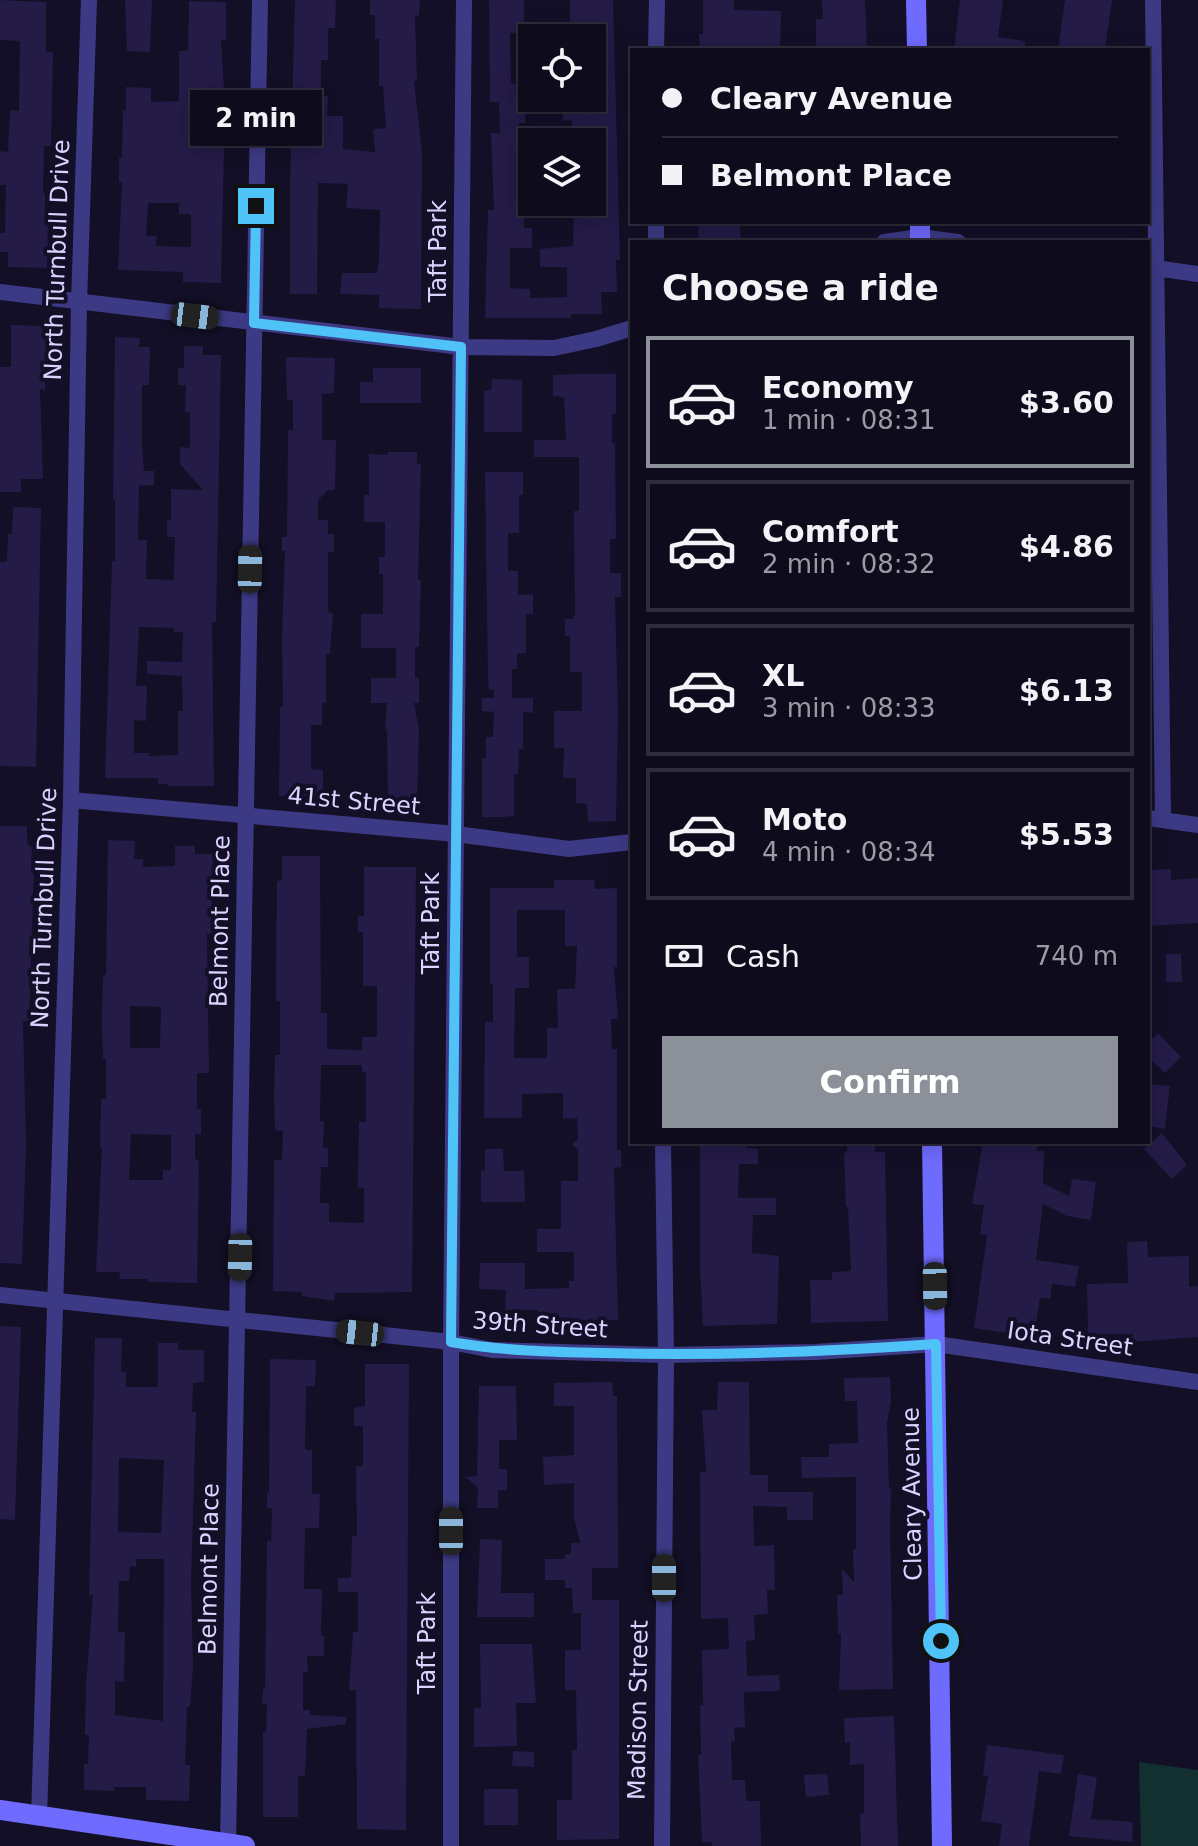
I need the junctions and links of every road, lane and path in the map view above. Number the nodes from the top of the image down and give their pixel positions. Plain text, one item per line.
1 (89, 0) edge
2 (260, 0) edge
3 (464, 0) edge
4 (657, 0) edge
5 (916, 0) edge
6 (1153, 0) edge
7 (656, 48) edge
8 (917, 48) edge
9 (920, 234) edge
10 (893, 240) edge
11 (948, 240) edge
12 (1152, 268) edge
13 (1198, 274) edge
14 (0, 292) edge
15 (79, 303) junction
16 (254, 323) junction
17 (630, 329) edge
18 (461, 347) junction
19 (71, 800) junction
20 (246, 815) junction
21 (1155, 819) edge
22 (1198, 825) edge
23 (456, 834) junction
24 (630, 842) edge
25 (663, 1144) edge
26 (932, 1144) edge
27 (0, 1295) edge
28 (57, 1300) junction
29 (239, 1320) junction
30 (451, 1342) junction
31 (936, 1344) junction
32 (666, 1355) junction
33 (1198, 1382) edge
34 (0, 1810) edge
35 (39, 1817) junction
36 (236, 1845) edge
37 (451, 1846) edge
38 (662, 1846) edge
39 (942, 1846) edge

1 - 15 street, North Turnbull Drive
2 - 16 street, Belmont Place
3 - 18 street, Taft Park
4 - 7 street
5 - 8 street
6 - 12 street
9 - 10 street
9 - 11 street
12 - 13 street
12 - 21 street
14 - 15 street
15 - 16 street
15 - 19 street, North Turnbull Drive
16 - 18 street
16 - 20 street, Belmont Place
17 - 18 street
18 - 23 street, Taft Park
19 - 20 street, 41st Street
19 - 28 street, North Turnbull Drive
20 - 23 street, 41st Street
20 - 29 street, Belmont Place
21 - 22 street
23 - 24 street, 41st Street
23 - 30 street, Taft Park
25 - 32 street, Madison Street
26 - 31 street, Cleary Avenue
27 - 28 street, 39th Street
28 - 29 street, 39th Street
28 - 35 street, North Turnbull Drive
29 - 30 street, 39th Street
29 - 36 street, Belmont Place
30 - 32 street, 39th Street
30 - 37 street, Taft Park
31 - 32 street, 39th Street
31 - 33 street, Iota Street
31 - 39 street, Cleary Avenue
32 - 38 street, Madison Street
34 - 35 street
35 - 36 street

